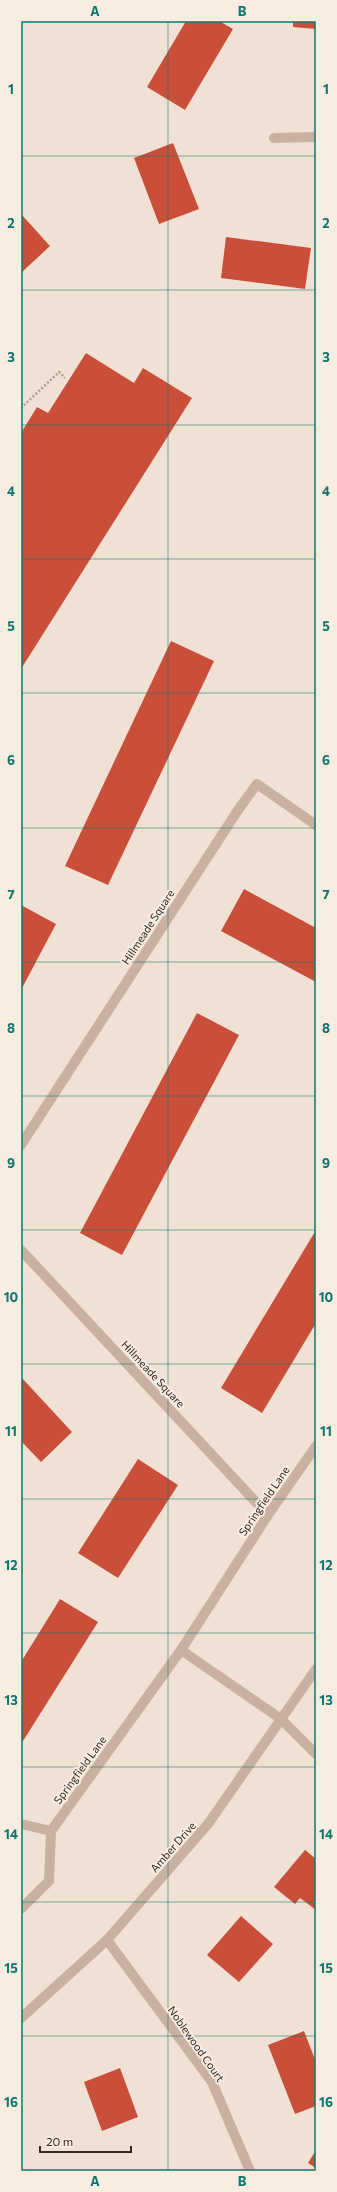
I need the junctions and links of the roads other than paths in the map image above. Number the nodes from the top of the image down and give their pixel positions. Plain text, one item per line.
1 (316, 137) edge
2 (274, 138) dead end
3 (316, 825) edge
4 (21, 1145) edge
5 (21, 1250) edge
6 (316, 1446) edge
7 (268, 1515) junction
8 (181, 1650) junction
9 (316, 1669) edge
10 (281, 1719) junction
11 (316, 1754) edge
12 (21, 1824) edge
13 (51, 1832) junction
14 (21, 1909) edge
15 (107, 1940) junction
16 (21, 2018) edge
17 (250, 2171) edge

1 - 2 street
3 - 4 street, Hillmeade Square
5 - 7 street, Hillmeade Square
6 - 7 street, Springfield Lane
7 - 8 street, Springfield Lane
8 - 10 street
8 - 13 street, Springfield Lane
9 - 10 street, Amber Drive
10 - 11 street
10 - 15 street, Amber Drive
12 - 13 street
13 - 14 street
15 - 16 street, Amber Drive
15 - 17 street, Noblewood Court

